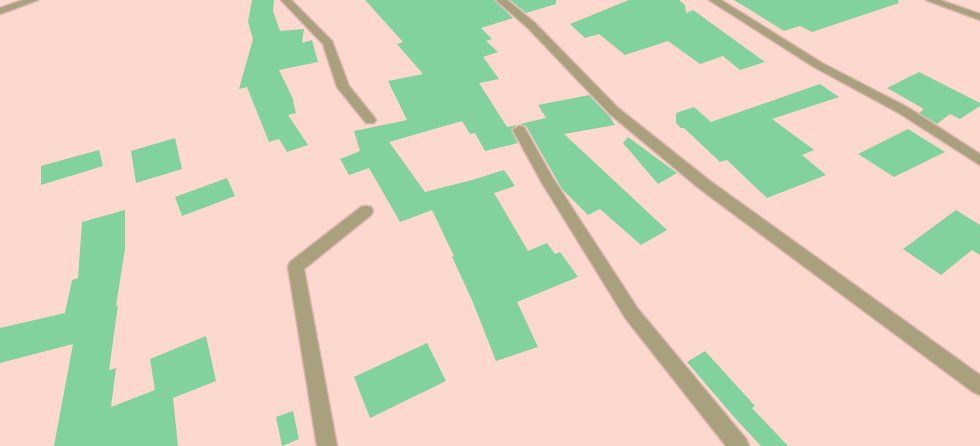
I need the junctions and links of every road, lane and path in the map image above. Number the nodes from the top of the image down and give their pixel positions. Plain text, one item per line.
1 (33, 0) edge
2 (286, 0) edge
3 (501, 0) edge
4 (714, 0) edge
5 (931, 0) edge
6 (0, 11) edge
7 (980, 17) edge
8 (370, 120) dead end
9 (519, 130) dead end
10 (980, 160) edge
11 (366, 211) dead end
12 (980, 386) edge
13 (327, 446) edge
14 (739, 446) edge

1 - 6 street
2 - 8 street
3 - 12 street
4 - 10 street
5 - 7 street
9 - 14 street
11 - 13 street

